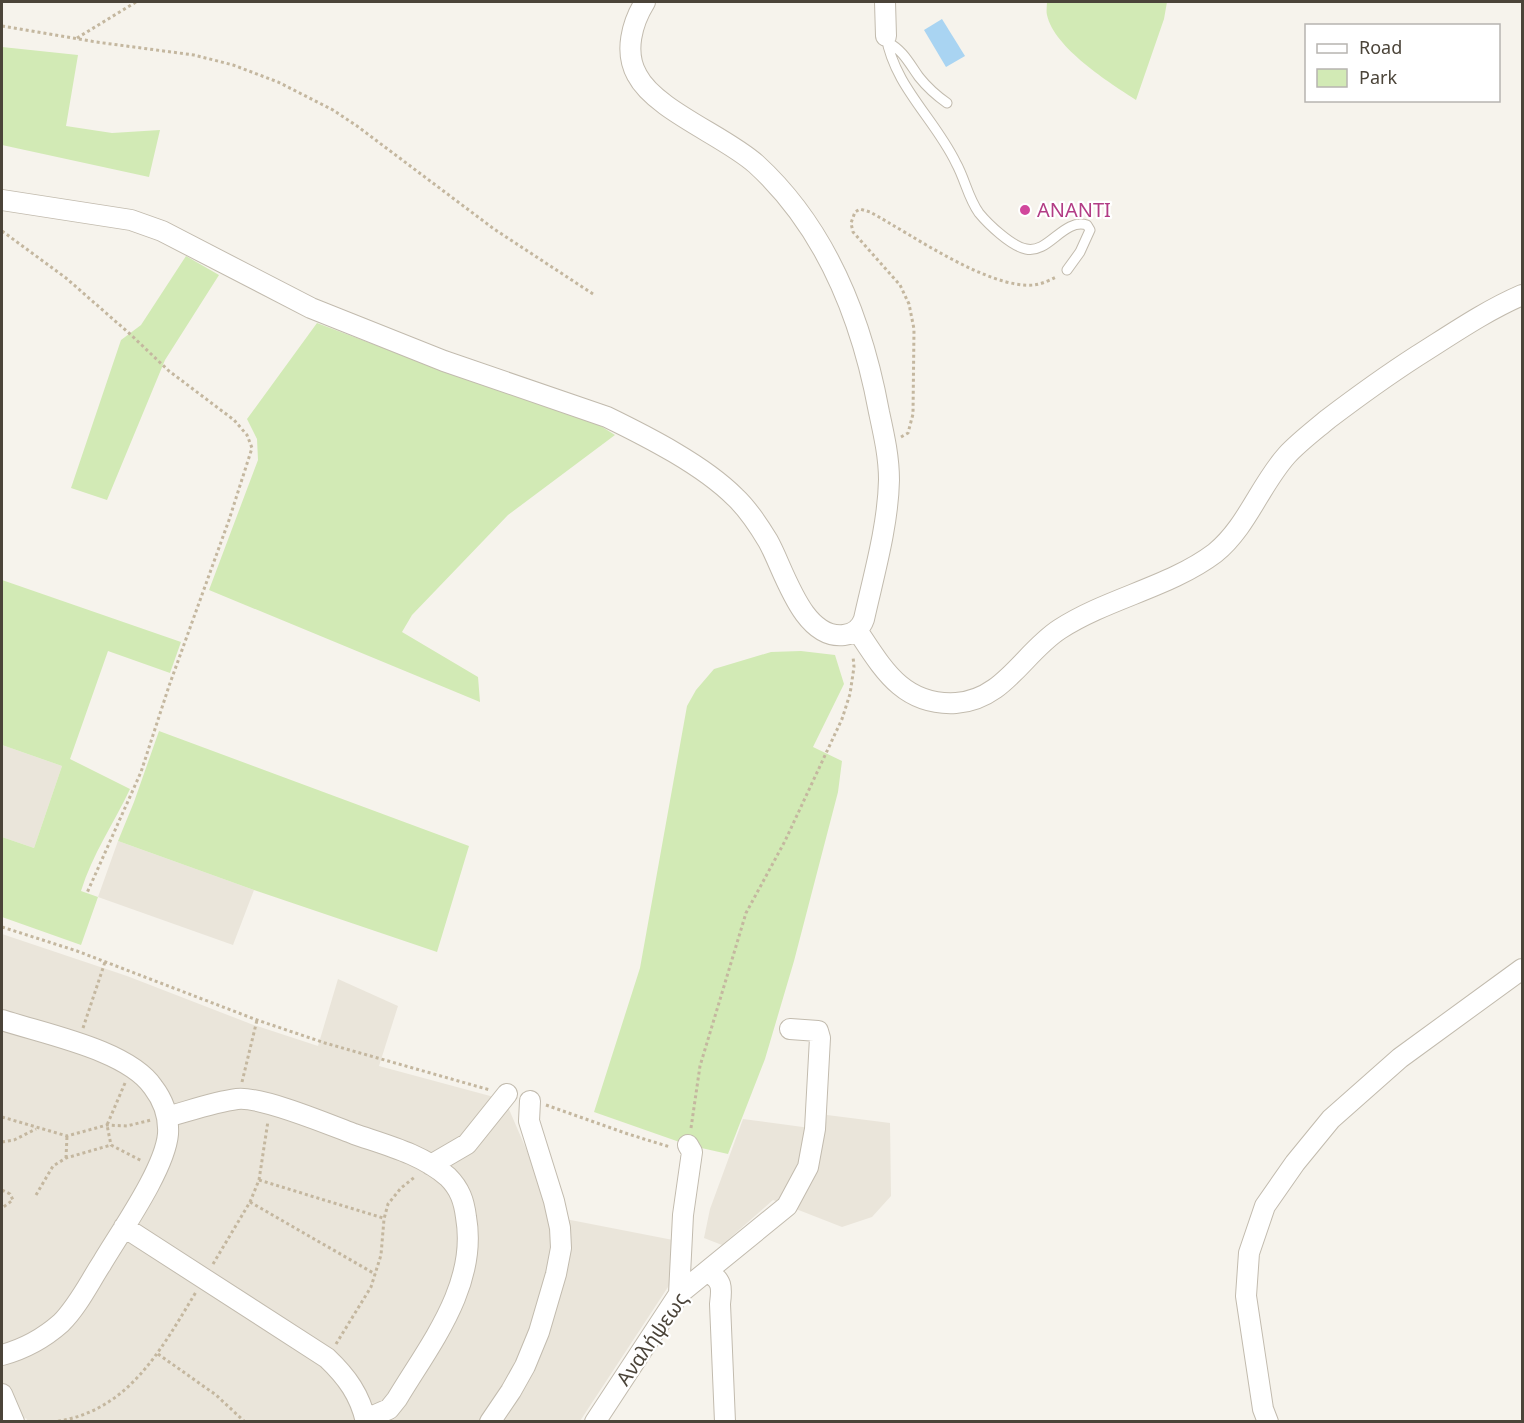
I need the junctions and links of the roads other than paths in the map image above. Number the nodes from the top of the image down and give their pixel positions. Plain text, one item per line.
1 (645, 2) edge
2 (885, 2) edge
3 (886, 39) junction
4 (947, 103) dead end
5 (2, 200) edge
6 (1066, 270) road end
7 (1522, 295) edge
8 (853, 632) junction
9 (1522, 969) edge
10 (2, 1020) edge
11 (790, 1029) dead end
12 (507, 1094) road end
13 (530, 1101) road end
14 (167, 1117) junction
15 (690, 1148) road end
16 (431, 1165) junction
17 (124, 1227) junction
18 (706, 1272) junction
19 (679, 1294) junction
20 (2, 1355) edge
21 (2, 1394) edge
22 (366, 1420) edge
23 (14, 1422) edge
24 (490, 1422) edge
25 (595, 1422) edge
26 (725, 1422) edge
27 (1268, 1422) edge

1 - 8 street
2 - 3 street
3 - 4 lane
3 - 6 lane
5 - 8 street
7 - 8 street
9 - 27 street
10 - 14 street
11 - 18 street
12 - 16 street
13 - 24 street
14 - 16 street
14 - 17 street
15 - 19 street
16 - 22 street
17 - 20 street
17 - 22 street
18 - 19 street, Αναλήψεως
18 - 26 street, Αναλήψεως
19 - 25 street, Αναλήψεως
21 - 23 street

